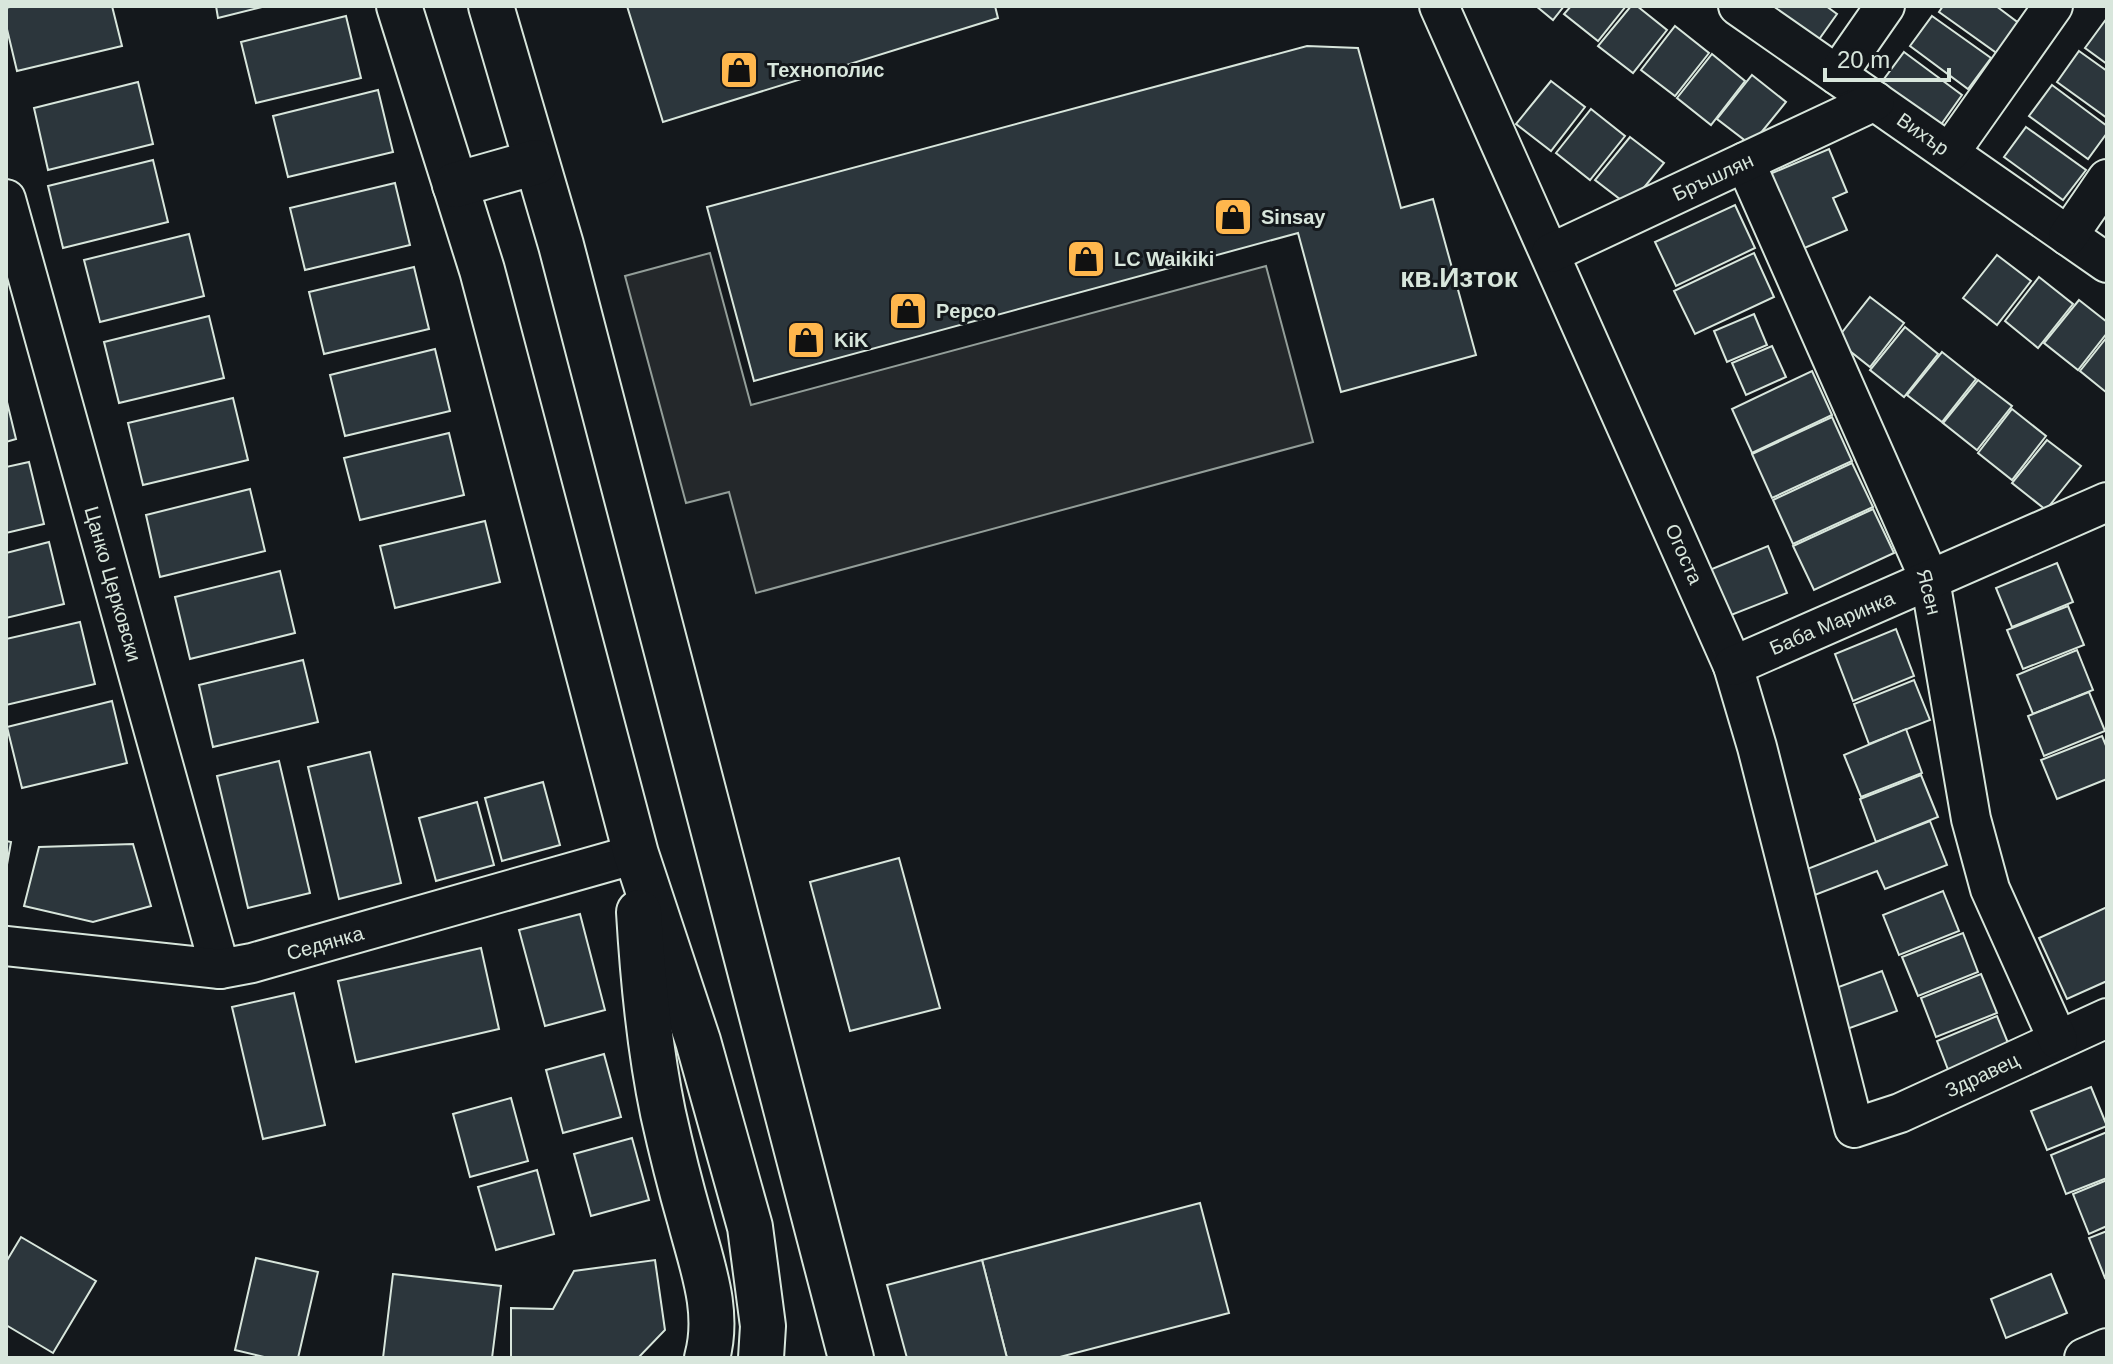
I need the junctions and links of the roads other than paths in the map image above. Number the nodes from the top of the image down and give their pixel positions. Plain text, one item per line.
1 (399, 6) edge
2 (491, 6) edge
3 (1439, 6) edge
4 (1738, 6) edge
5 (1885, 6) edge
6 (2053, 6) edge
7 (1837, 75) junction
8 (1875, 101) junction
9 (1950, 152) junction
10 (536, 162) junction
11 (1745, 162) junction
12 (2107, 179) edge
13 (455, 185) junction
14 (6, 199) edge
15 (2068, 236) junction
16 (1551, 253) junction
17 (2107, 263) edge
18 (2106, 506) edge
19 (1930, 580) junction
20 (1733, 666) junction
21 (636, 854) junction
22 (6, 946) edge
23 (220, 969) junction
24 (2107, 1018) edge
25 (2058, 1040) junction
26 (1854, 1128) joint
27 (2107, 1348) edge
28 (707, 1358) edge
29 (761, 1358) edge
30 (851, 1358) edge
31 (2084, 1358) edge

1 - 13 main road
2 - 10 main road
3 - 16 street, Огоста
4 - 7 street, Вихър
5 - 7 street
6 - 9 street
7 - 8 street, Вихър
8 - 9 street, Вихър
8 - 11 street, Бръшлян
9 - 15 street, Вихър
10 - 13 main road
10 - 30 main road
11 - 16 street, Бръшлян
11 - 19 street, Ясен
12 - 15 street
13 - 21 main road
14 - 23 street, Цанко Церковски
15 - 17 street, Вихър
16 - 20 street, Огоста
18 - 19 street, Баба Маринка
19 - 20 street, Баба Маринка
19 - 25 street, Ясен
20 - 26 street, Огоста
21 - 23 street, Седянка
21 - 28 main road
21 - 29 main road
22 - 23 street, Седянка
24 - 25 street, Здравец
25 - 26 street, Здравец
27 - 31 street

